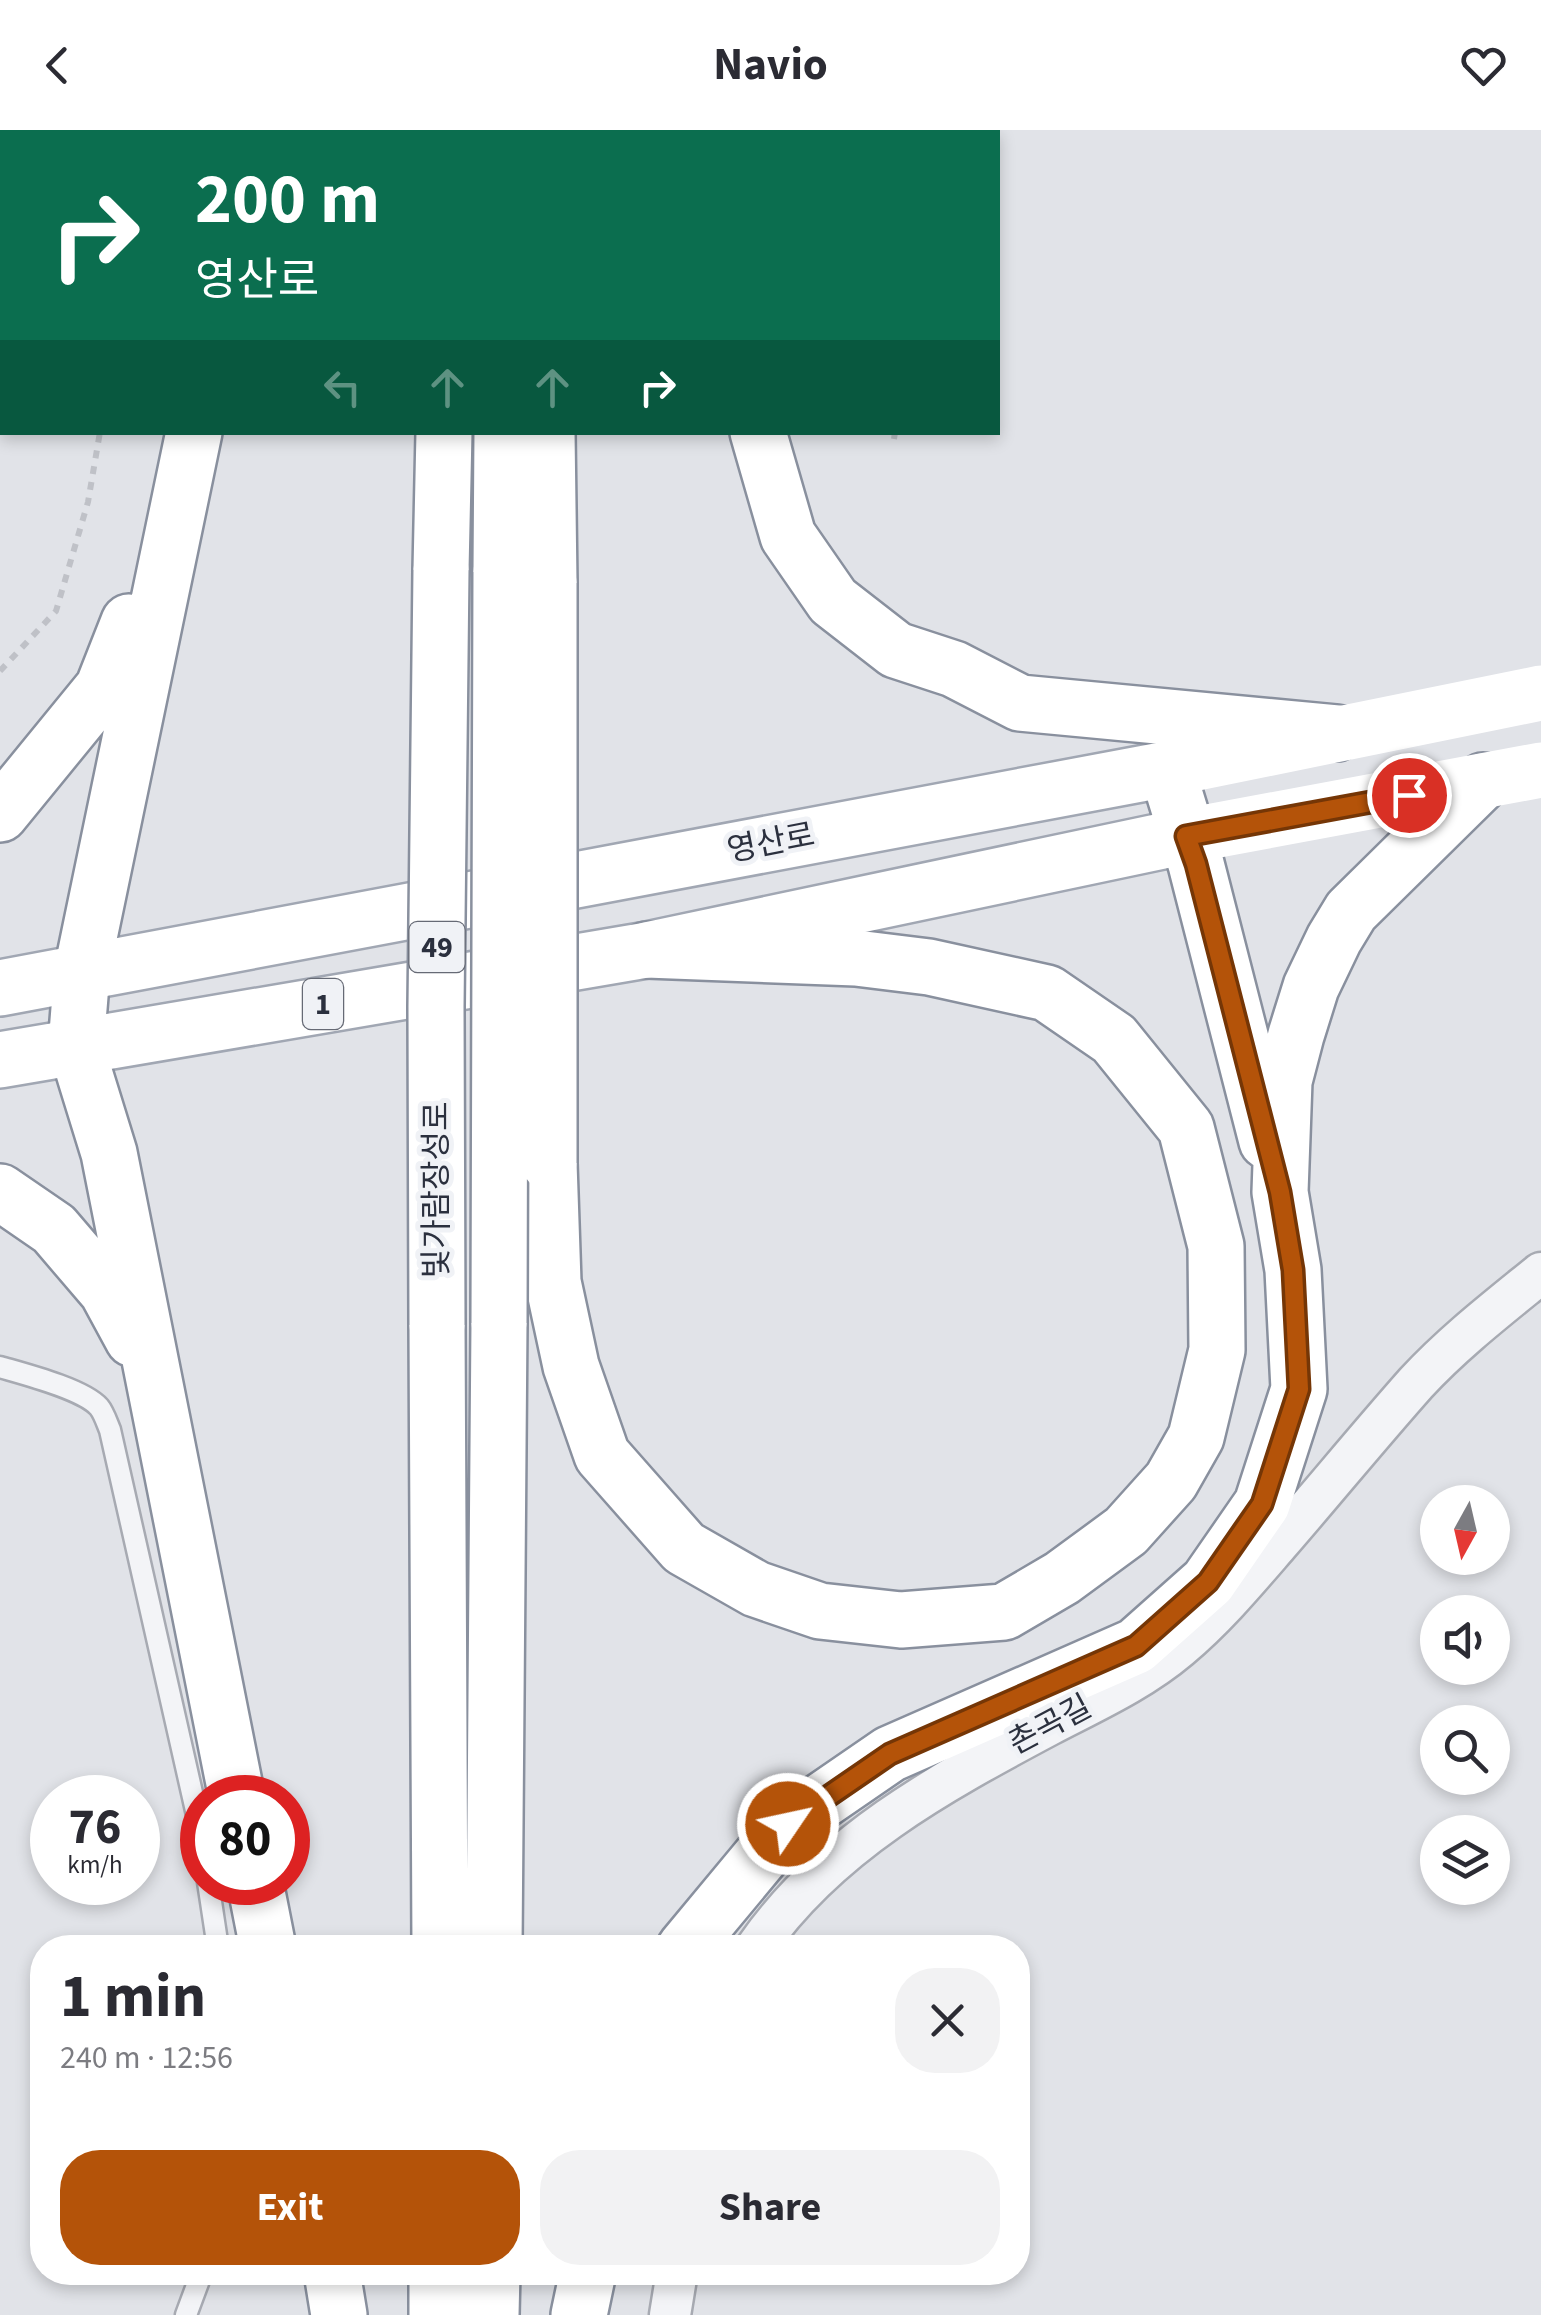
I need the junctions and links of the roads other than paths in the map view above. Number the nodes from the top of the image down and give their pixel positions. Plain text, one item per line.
1 (444, 435) edge
2 (502, 435) edge
3 (547, 435) edge
4 (759, 435) edge
5 (190, 453) edge
6 (525, 578) junction
7 (1541, 693) edge
8 (1337, 733) junction
9 (1166, 768) junction
10 (1541, 770) edge
11 (1483, 781) junction
12 (0, 814) edge
13 (1186, 836) junction
14 (647, 950) junction
15 (82, 971) junction
16 (0, 988) edge
17 (76, 1046) junction
18 (0, 1060) edge
19 (0, 1192) edge
20 (1280, 1192) junction
21 (1541, 1273) edge
22 (0, 1367) edge
23 (151, 1371) junction
24 (188, 1775) edge
25 (233, 1775) edge
26 (211, 1905) edge
27 (259, 1905) edge
28 (216, 1935) edge
29 (265, 1935) edge
30 (440, 1935) edge
31 (494, 1935) edge
32 (696, 1935) edge
33 (766, 1935) edge
34 (197, 2285) edge
35 (334, 2285) edge
36 (437, 2285) edge
37 (492, 2285) edge
38 (586, 2285) edge
39 (675, 2285) edge
40 (186, 2315) edge
41 (339, 2315) edge
42 (437, 2315) edge
43 (491, 2315) edge
44 (580, 2315) edge
45 (670, 2315) edge

1 - 30 main road, 빛가람장성로 / 49, bridge
2 - 6 main road, 빛가람장성로
3 - 6 main road
4 - 8 main road
5 - 12 main road
5 - 15 main road
6 - 14 main road, bridge
6 - 31 main road, 빛가람장성로 / 49, bridge
7 - 8 main road, 영산로
8 - 9 main road, 영산로
9 - 13 main road
9 - 15 main road, 영산로
10 - 11 main road
11 - 13 main road
11 - 20 main road
13 - 14 main road
13 - 20 main road
14 - 17 main road, 1
15 - 16 main road, 영산로
15 - 17 main road
17 - 18 main road, 1
17 - 23 main road
19 - 23 main road
20 - 32 main road
21 - 33 street, 촌곡길
22 - 24 lane
23 - 25 main road
26 - 28 lane
27 - 29 main road
34 - 40 lane
35 - 41 main road
36 - 42 main road
37 - 43 main road
38 - 44 main road
39 - 45 street

